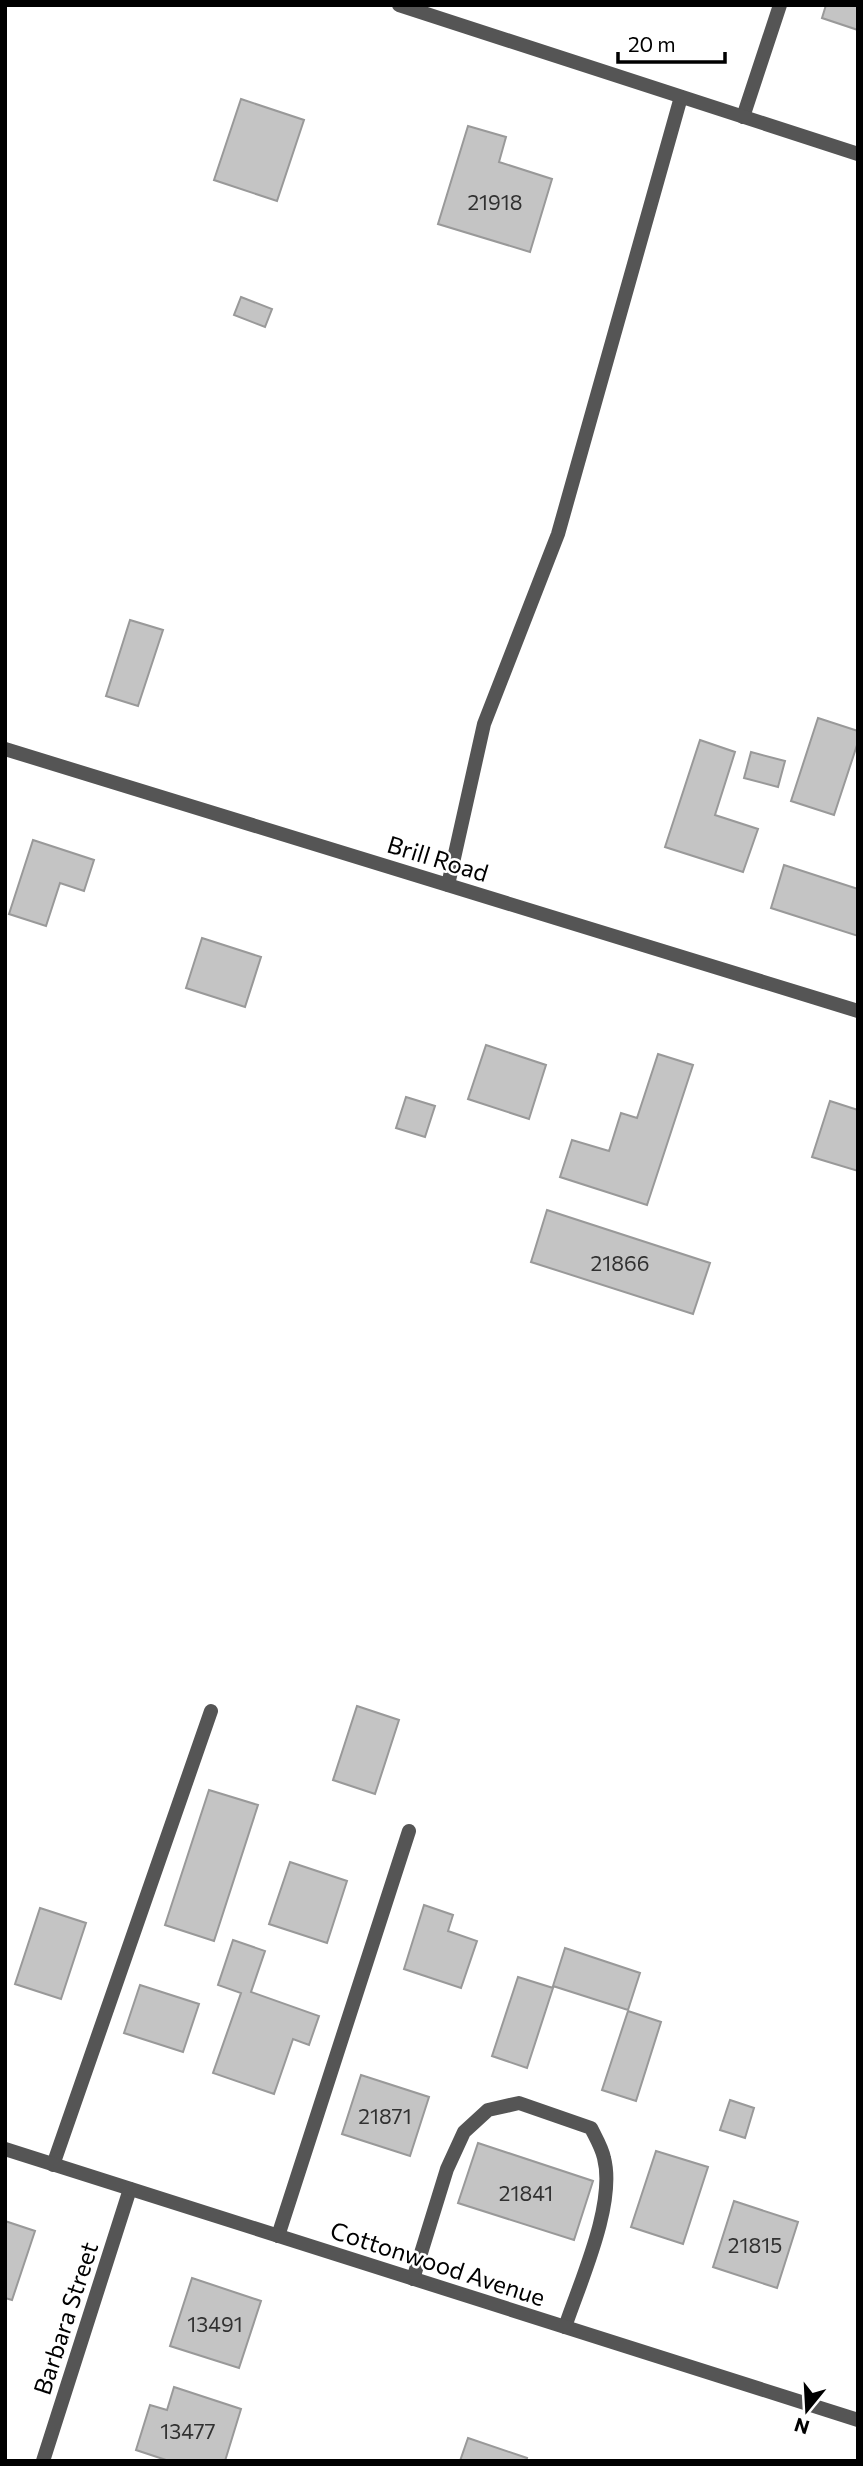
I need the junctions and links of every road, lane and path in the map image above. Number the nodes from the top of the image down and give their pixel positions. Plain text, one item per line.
1 (399, 5) edge
2 (780, 5) edge
3 (681, 97) junction
4 (743, 117) junction
5 (858, 154) edge
6 (5, 749) edge
7 (448, 885) junction
8 (858, 1011) edge
9 (211, 1711) dead end
10 (409, 1831) dead end
11 (5, 2149) edge
12 (53, 2165) junction
13 (130, 2189) junction
14 (278, 2236) junction
15 (413, 2279) junction
16 (565, 2327) junction
17 (858, 2420) edge
18 (43, 2461) edge

1 - 3 street
2 - 4 street
3 - 4 street
3 - 7 street
4 - 5 street
6 - 7 street, Brill Road
7 - 8 street, Brill Road
9 - 12 street
10 - 14 street
11 - 12 street, Cottonwood Avenue
12 - 13 street, Cottonwood Avenue
13 - 14 street, Cottonwood Avenue
13 - 18 street, Barbara Street
14 - 15 street, Cottonwood Avenue
15 - 16 street, Cottonwood Avenue
15 - 16 street
16 - 17 street, Cottonwood Avenue

